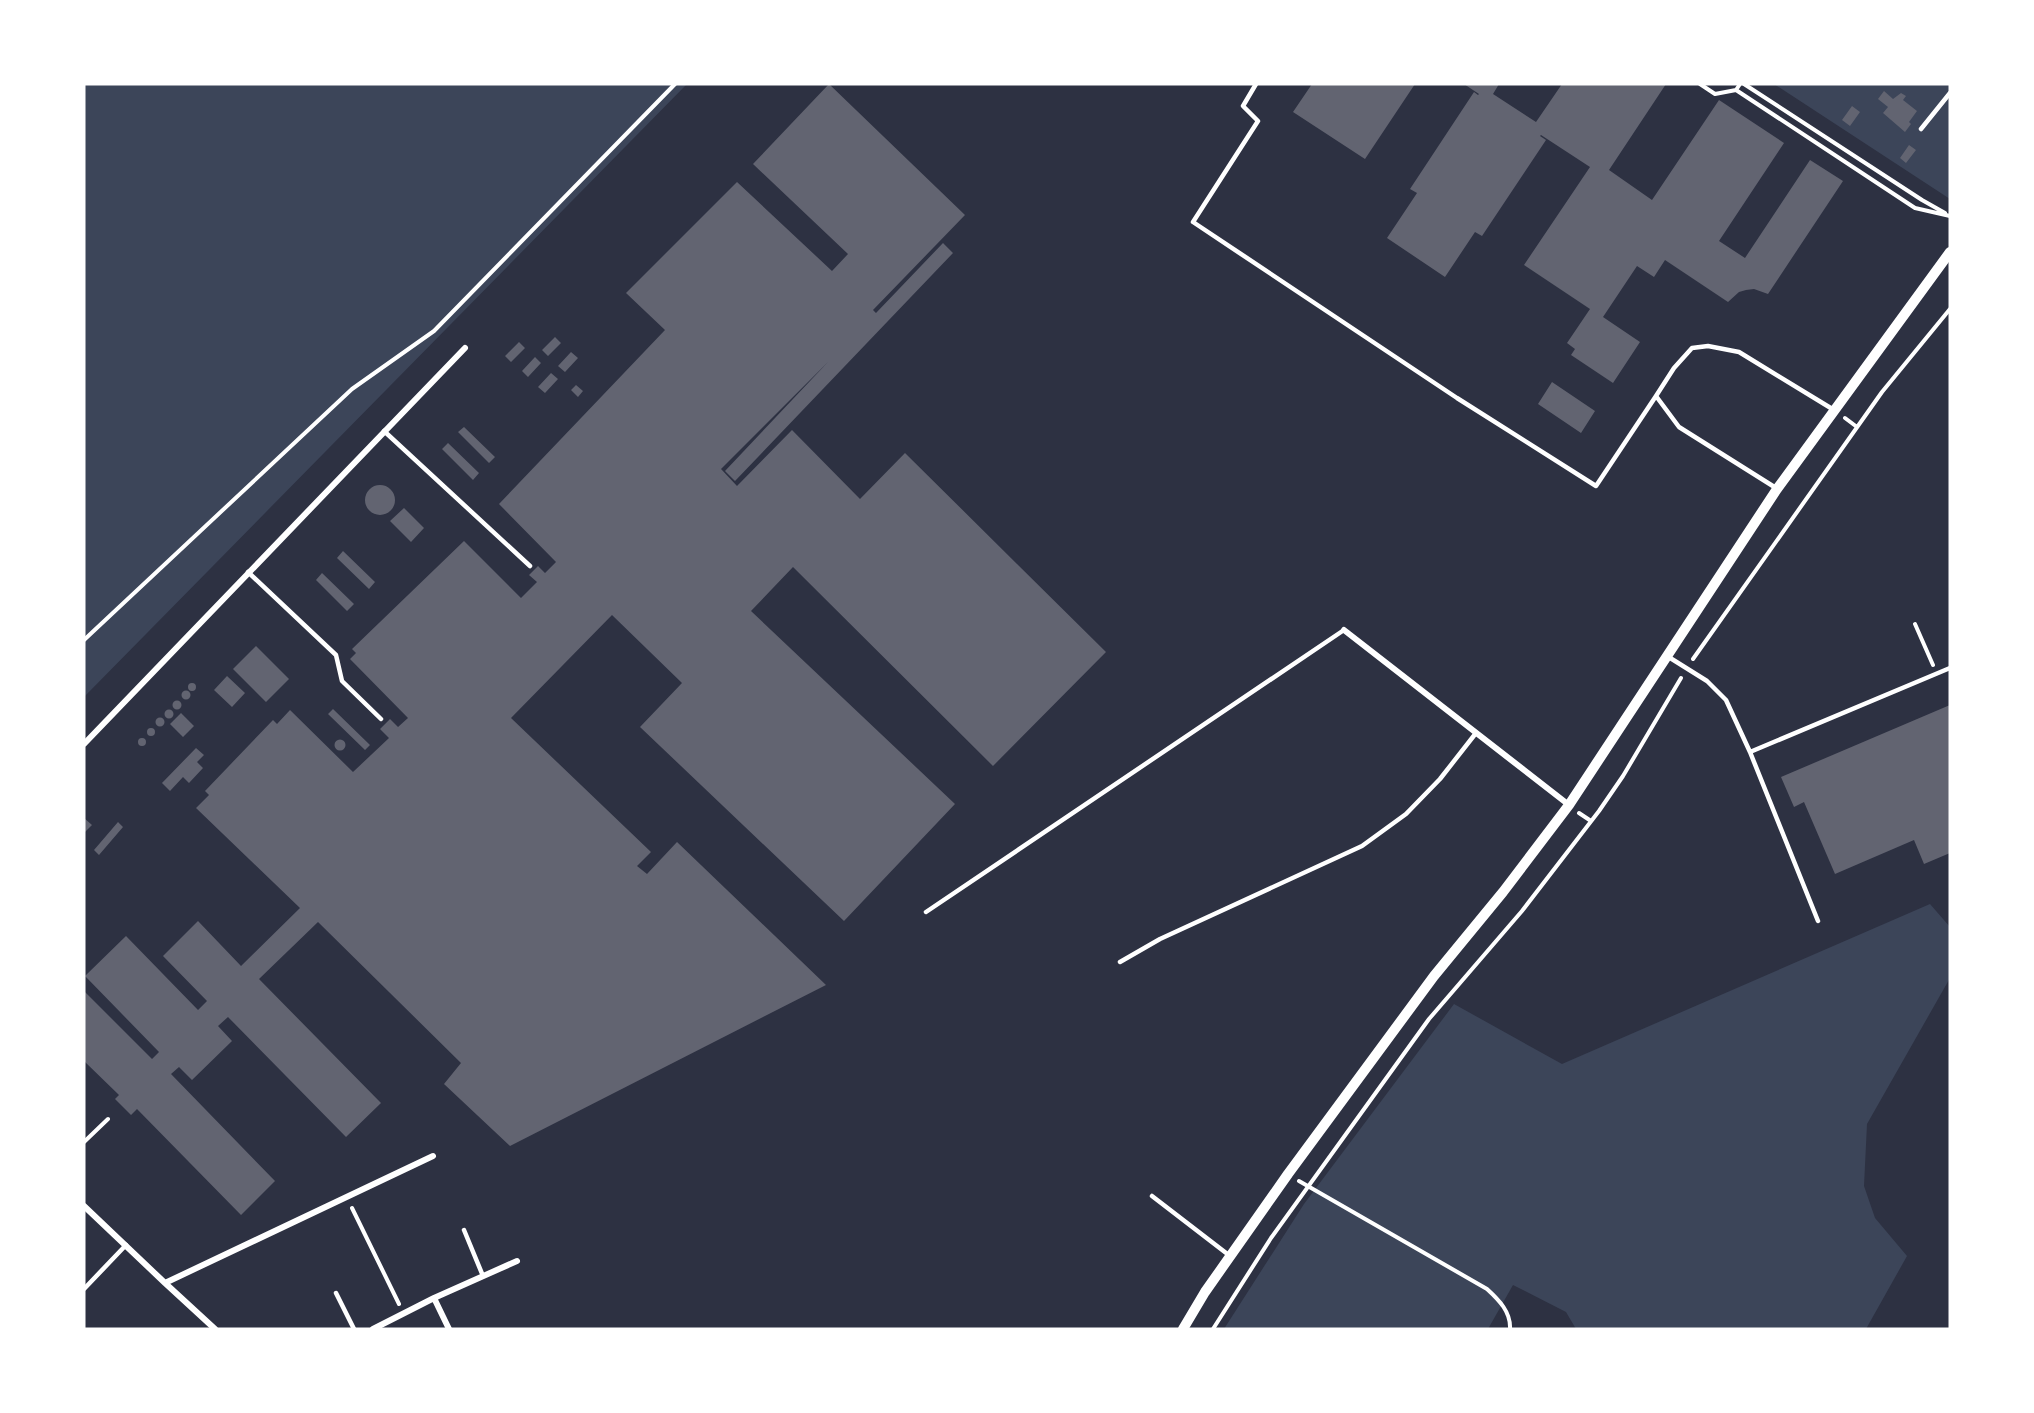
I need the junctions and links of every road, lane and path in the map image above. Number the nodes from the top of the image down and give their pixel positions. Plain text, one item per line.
1 (675, 84) edge
2 (1256, 84) edge
3 (1700, 84) edge
4 (1742, 84) edge
5 (1736, 90) junction
6 (1950, 93) edge
7 (1921, 129) dead end
8 (1950, 216) edge
9 (1950, 252) edge
10 (1950, 309) edge
11 (465, 348) dead end
12 (1656, 396) junction
13 (1834, 410) junction
14 (384, 431) junction
15 (1777, 489) junction
16 (530, 566) dead end
17 (248, 572) junction
18 (1915, 624) dead end
19 (1344, 630) joint
20 (84, 640) edge
21 (1700, 648) dead end
22 (1667, 656) junction
23 (1950, 668) edge
24 (1937, 674) junction
25 (1675, 687) dead end
26 (381, 719) dead end
27 (1476, 733) junction
28 (84, 744) edge
29 (1750, 752) junction
30 (1569, 806) junction
31 (926, 912) dead end
32 (1818, 921) dead end
33 (1120, 962) dead end
34 (108, 1119) dead end
35 (84, 1142) edge
36 (433, 1156) dead end
37 (1288, 1174) junction
38 (1308, 1186) junction
39 (1152, 1196) dead end
40 (346, 1198) junction
41 (84, 1206) edge
42 (464, 1230) dead end
43 (126, 1245) junction
44 (1230, 1256) junction
45 (517, 1261) dead end
46 (483, 1276) junction
47 (165, 1283) junction
48 (84, 1289) edge
49 (336, 1293) dead end
50 (434, 1298) junction
51 (403, 1314) junction
52 (215, 1329) edge
53 (354, 1329) edge
54 (373, 1329) edge
55 (449, 1329) edge
56 (1183, 1329) edge
57 (1213, 1329) edge
58 (1509, 1329) edge

1 - 20 path
2 - 12 lane
3 - 5 path
4 - 5 path
4 - 8 path
5 - 8 path
6 - 7 lane
9 - 13 street
10 - 21 path
11 - 14 street
12 - 13 lane
12 - 15 lane
13 - 15 street
14 - 16 lane
14 - 17 street
15 - 22 street
17 - 26 lane
17 - 28 street
18 - 24 path
19 - 27 street
19 - 31 lane
22 - 29 lane
22 - 30 street
23 - 24 lane
24 - 29 lane
25 - 38 path
27 - 30 street
27 - 33 lane
29 - 32 lane
30 - 37 street
34 - 35 path
36 - 40 street
37 - 38 path
37 - 44 street
38 - 57 path
38 - 58 path
39 - 44 lane
40 - 47 street
40 - 51 path
41 - 43 street
42 - 46 lane
43 - 47 street
43 - 48 lane
44 - 56 street
45 - 46 street
46 - 50 street
47 - 52 street
49 - 53 lane
50 - 51 street
50 - 55 street
51 - 54 street

